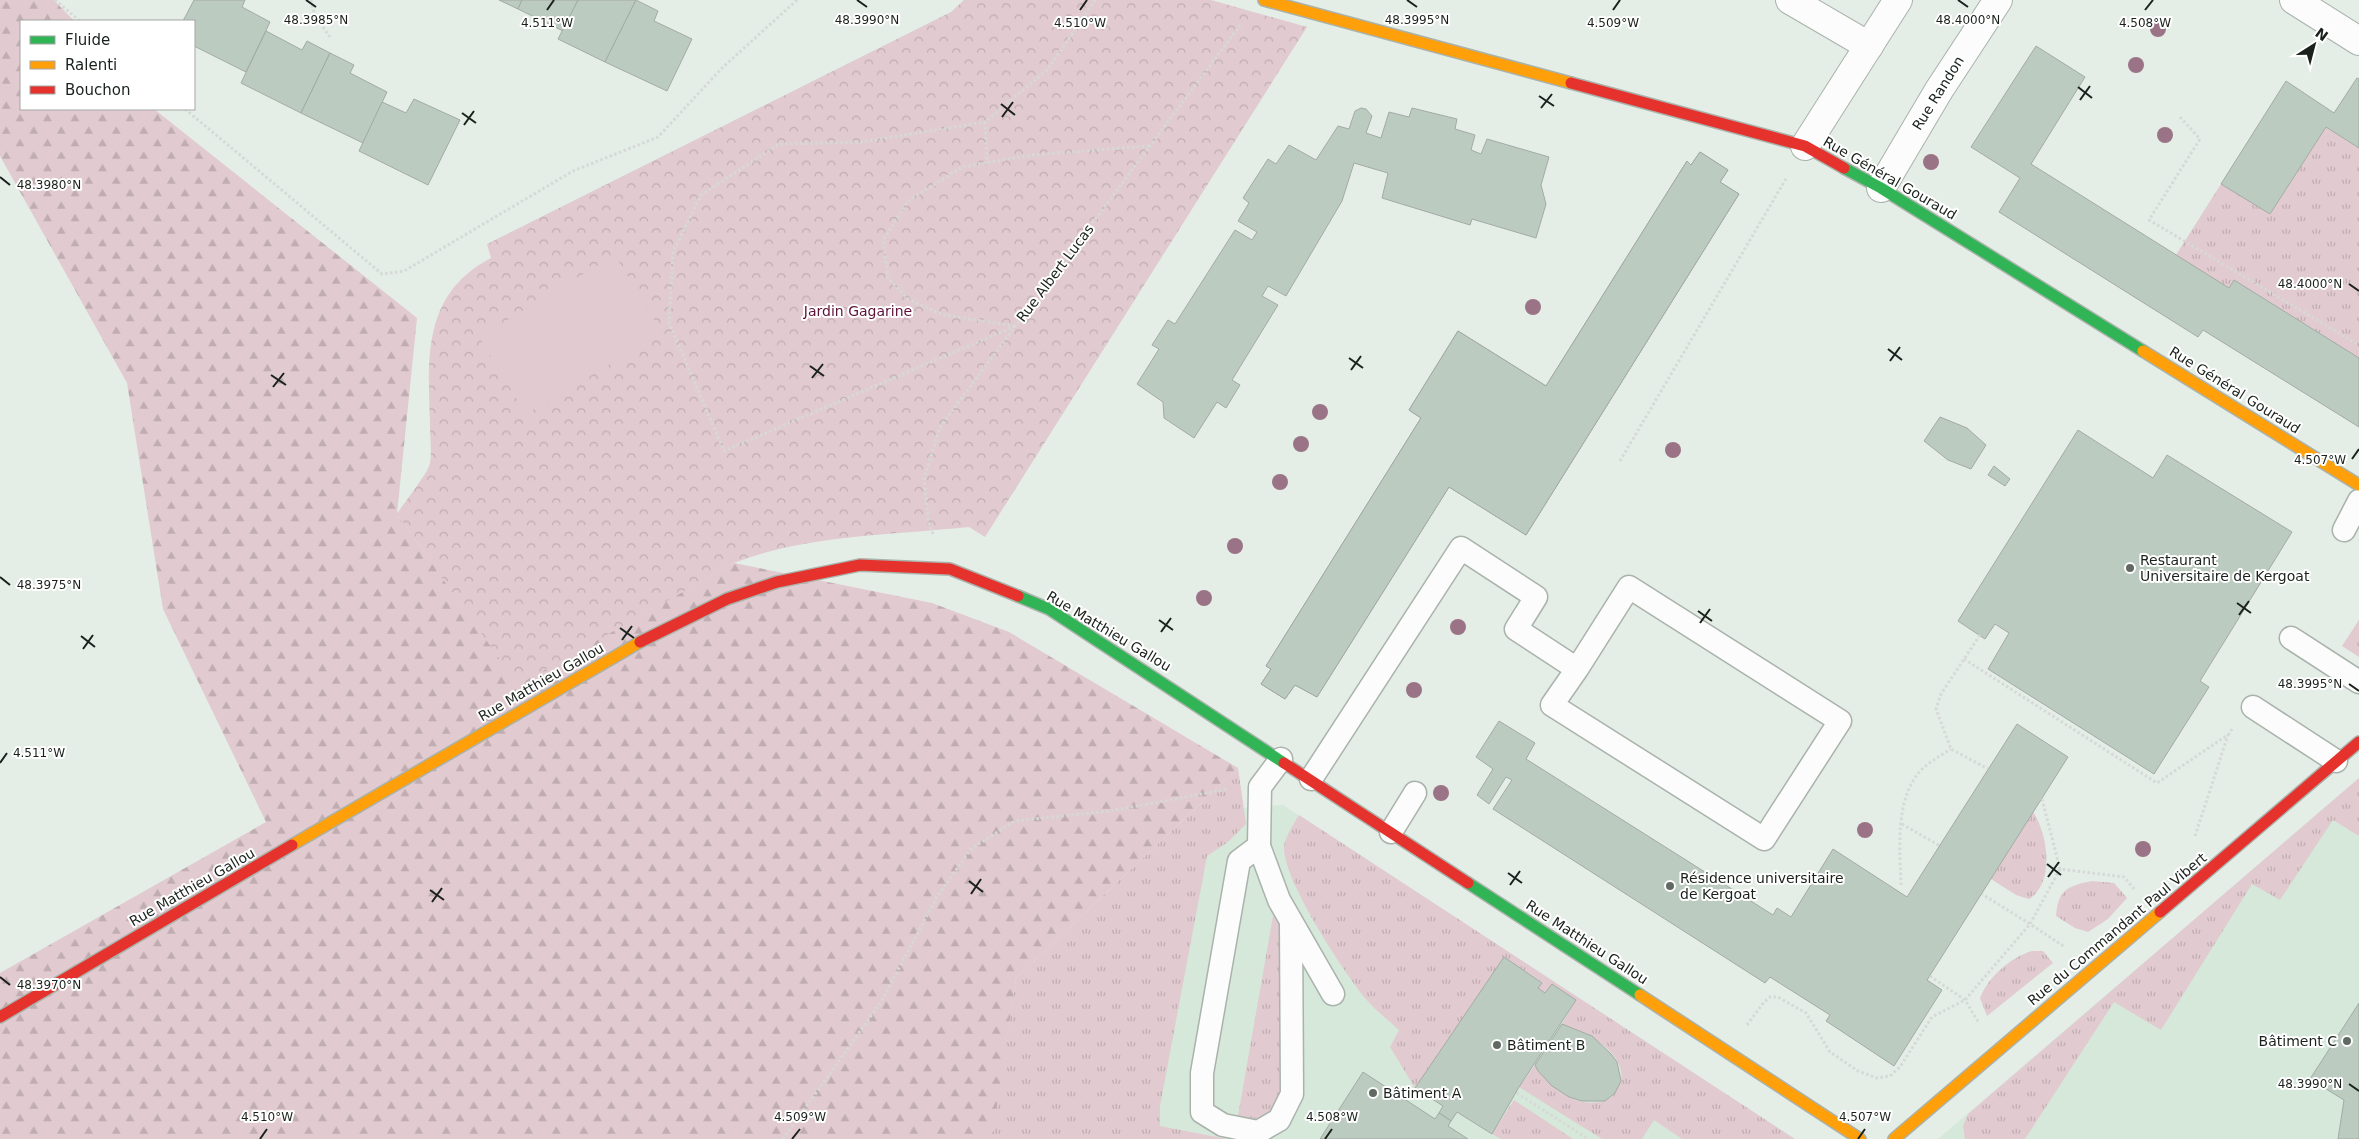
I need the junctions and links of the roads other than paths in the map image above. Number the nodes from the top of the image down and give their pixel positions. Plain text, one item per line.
1 (1264, 0) edge
2 (1790, 0) edge
3 (1898, 0) edge
4 (1998, 0) edge
5 (2294, 0) edge
6 (2359, 41) edge
7 (1869, 46) junction
8 (1804, 146) junction
9 (1882, 188) junction
10 (2359, 485) edge
11 (2359, 501) edge
12 (2344, 530) dead end
13 (2291, 638) dead end
14 (1577, 669) junction
15 (2359, 682) edge
16 (2253, 707) road end
17 (2359, 742) edge
18 (1281, 759) junction
19 (2336, 761) junction
20 (1310, 779) junction
21 (1415, 793) dead end
22 (1391, 832) junction
23 (1259, 846) junction
24 (1291, 923) junction
25 (1333, 994) dead end
26 (0, 1017) edge
27 (1860, 1139) edge
28 (1894, 1139) edge

1 - 8 street, Rue Général Gouraud
2 - 7 street
3 - 7 street
4 - 9 street, Rue Randon
5 - 6 street
7 - 8 street
8 - 9 street, Rue Général Gouraud
9 - 10 street, Rue Général Gouraud
11 - 12 lane
13 - 15 lane
14 - 14 lane
14 - 20 lane
16 - 19 lane
17 - 19 street, Rue du Commandant Paul Vibert
18 - 20 street, Rue Matthieu Gallou
18 - 23 lane
18 - 26 street, Rue Matthieu Gallou
19 - 28 street, Rue du Commandant Paul Vibert
20 - 22 street, Rue Matthieu Gallou
21 - 22 lane
22 - 27 street, Rue Matthieu Gallou
23 - 24 lane
23 - 24 lane
24 - 25 lane

